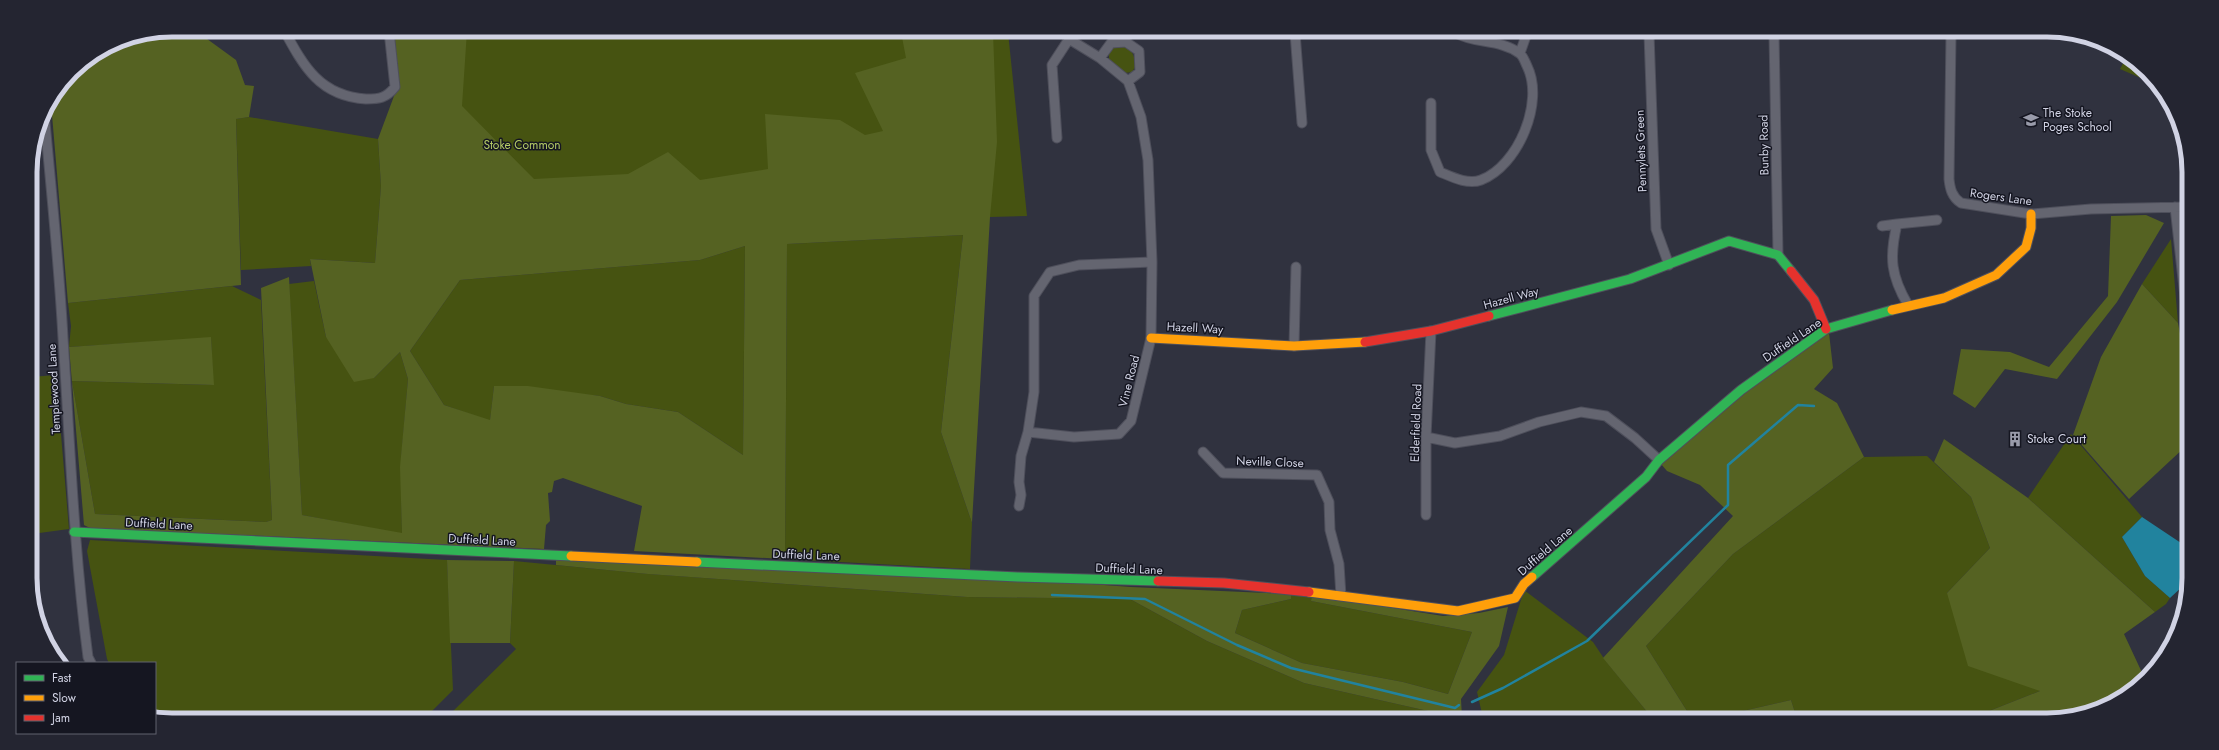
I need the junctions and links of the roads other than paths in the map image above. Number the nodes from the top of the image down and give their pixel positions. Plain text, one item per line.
1 (288, 37) edge
2 (390, 37) edge
3 (1066, 37) edge
4 (1068, 37) edge
5 (1295, 37) edge
6 (1462, 37) edge
7 (1527, 37) edge
8 (1649, 37) edge
9 (1774, 37) edge
10 (1952, 37) edge
11 (1520, 53) junction
12 (1100, 58) junction
13 (1128, 81) junction
14 (1431, 103) dead end
15 (1302, 123) dead end
16 (45, 126) edge
17 (1057, 138) dead end
18 (2175, 207) junction
19 (2182, 207) edge
20 (2031, 214) junction
21 (1937, 220) dead end
22 (1896, 224) junction
23 (1882, 226) dead end
24 (1778, 255) junction
25 (1152, 262) junction
26 (1668, 265) junction
27 (1296, 267) dead end
28 (2182, 270) edge
29 (1908, 305) junction
30 (1826, 329) junction
31 (1431, 331) junction
32 (1151, 338) junction
33 (1294, 346) junction
34 (1028, 432) junction
35 (1426, 437) junction
36 (1203, 452) dead end
37 (1659, 460) junction
38 (1018, 506) dead end
39 (1426, 515) dead end
40 (74, 532) junction
41 (1341, 596) junction
42 (90, 662) edge

1 - 2 street
3 - 17 street
4 - 12 street
5 - 15 street
6 - 11 street
7 - 11 street
8 - 26 street, Pennylets Green
9 - 24 street, Bunby Road
10 - 20 street, Rogers Lane
11 - 14 street
12 - 13 street
12 - 13 street
13 - 25 street, Vine Road
16 - 40 street, Templewood Lane
18 - 19 street, Rogers Lane
18 - 20 street, Rogers Lane
18 - 28 street
20 - 29 street, Duffield Lane
21 - 22 street
22 - 23 street
22 - 29 street
24 - 26 street, Hazell Way
24 - 30 street
25 - 32 street, Vine Road
25 - 34 street
26 - 31 street, Hazell Way
27 - 33 street
29 - 30 street, Duffield Lane
30 - 37 street, Duffield Lane
31 - 33 street, Hazell Way
31 - 35 street, Elderfield Road
32 - 33 street, Hazell Way
32 - 34 street, Vine Road
34 - 38 street
35 - 37 street
35 - 39 street, Elderfield Road
36 - 41 street, Neville Close
37 - 41 street, Duffield Lane
40 - 41 street, Duffield Lane
40 - 42 street, Templewood Lane

